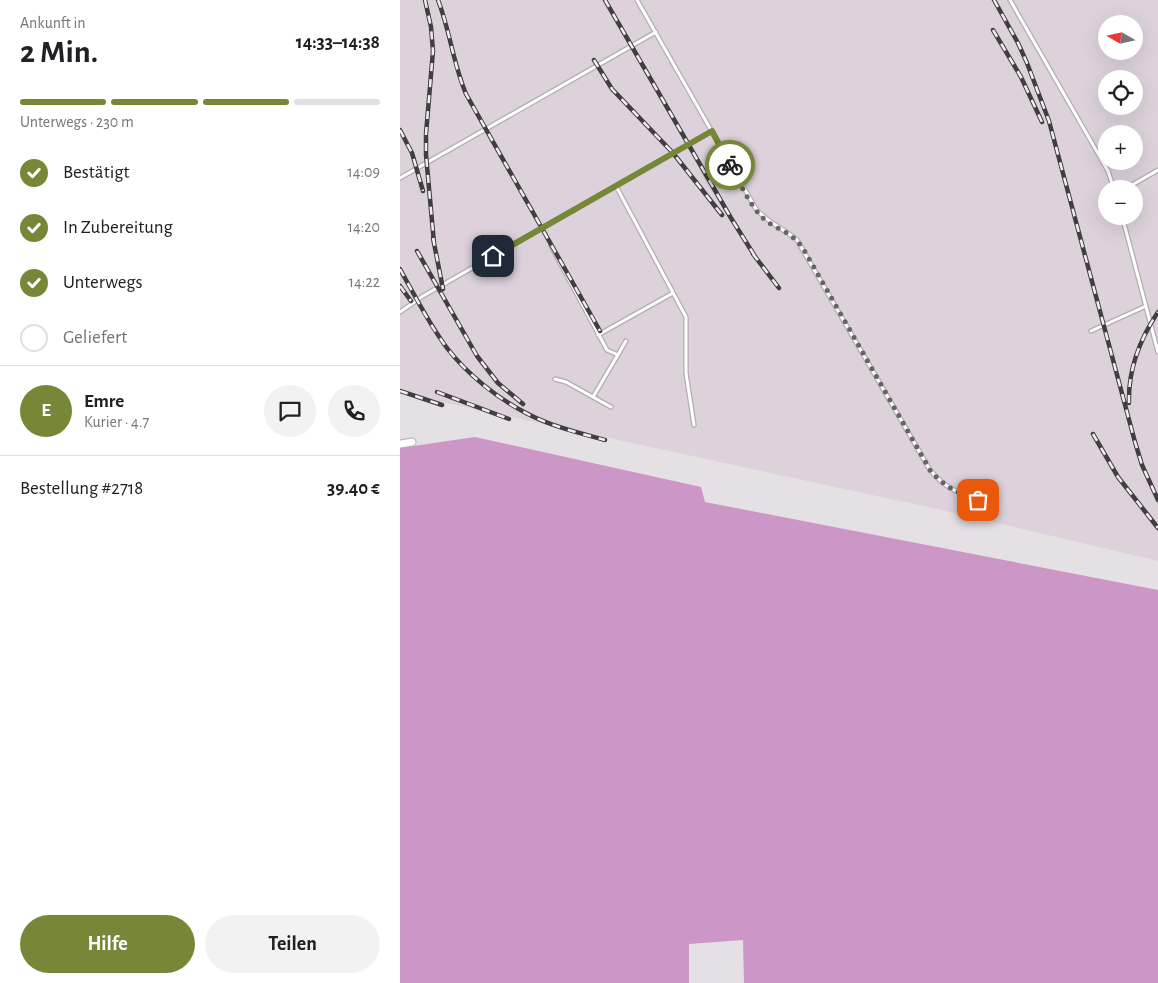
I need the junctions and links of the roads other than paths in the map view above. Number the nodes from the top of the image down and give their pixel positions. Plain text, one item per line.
1 (637, 0) edge
2 (1010, 0) edge
3 (656, 32) junction
4 (712, 131) junction
5 (1158, 170) edge
6 (400, 178) edge
7 (1111, 180) edge
8 (1141, 180) edge
9 (616, 186) junction
10 (1124, 225) edge
11 (551, 246) dead end
12 (673, 293) junction
13 (1146, 306) junction
14 (400, 312) edge
15 (1091, 331) dead end
16 (598, 334) junction
17 (626, 340) dead end
18 (1158, 352) edge
19 (618, 355) junction
20 (555, 380) dead end
21 (593, 397) junction
22 (611, 407) dead end
23 (694, 425) dead end
24 (412, 442) dead end
25 (400, 444) edge
26 (978, 500) dead end

1 - 3 lane
2 - 7 lane
3 - 4 lane
3 - 6 lane
4 - 9 lane
4 - 26 lane
5 - 8 lane
9 - 12 lane
9 - 14 lane
10 - 13 lane
11 - 16 lane
12 - 16 lane
12 - 23 lane
13 - 15 lane
13 - 18 lane
16 - 19 lane
17 - 19 lane
19 - 21 lane
20 - 21 lane
21 - 22 lane
24 - 25 street

